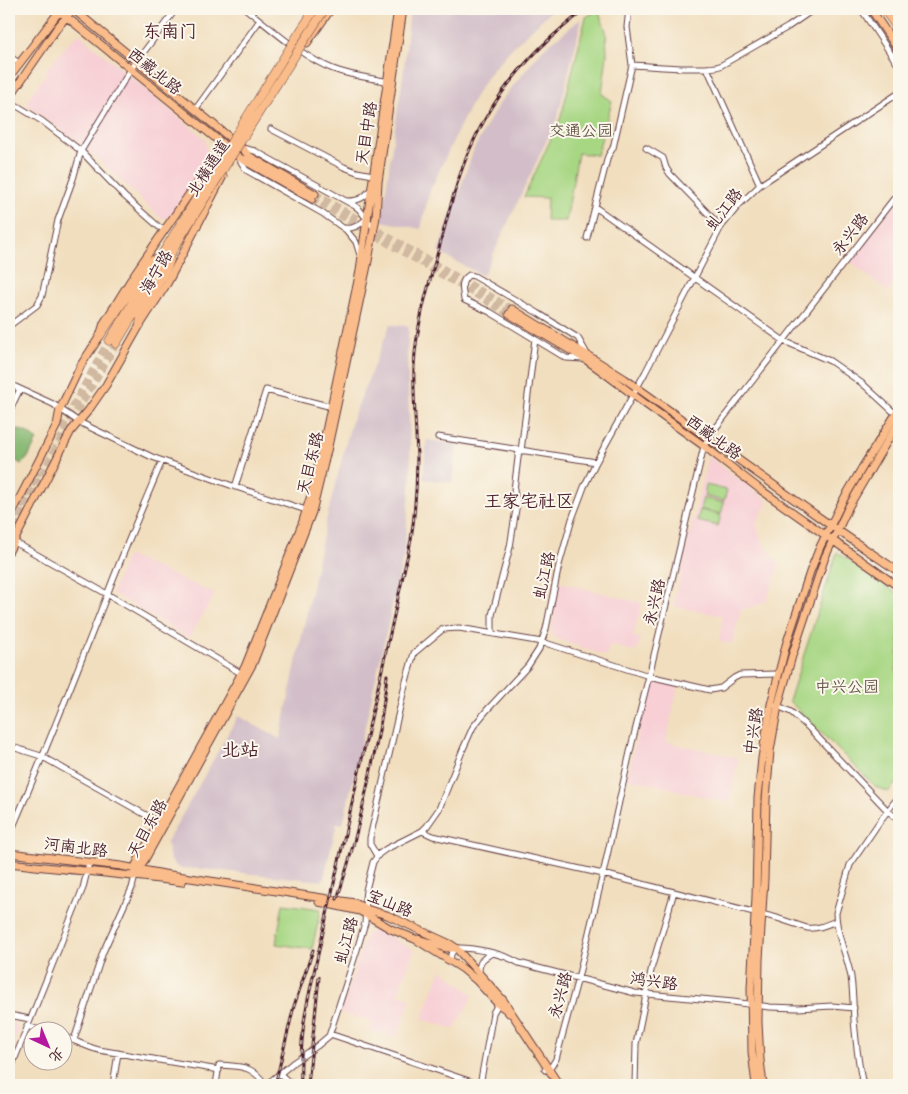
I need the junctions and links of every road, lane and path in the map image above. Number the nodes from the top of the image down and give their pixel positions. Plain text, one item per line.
1 (59, 9) edge
2 (73, 9) edge
3 (176, 9) edge
4 (246, 9) edge
5 (314, 9) edge
6 (326, 9) edge
7 (331, 9) edge
8 (398, 9) edge
9 (403, 9) edge
10 (629, 9) edge
11 (814, 9) edge
12 (861, 9) edge
13 (871, 9) edge
14 (884, 9) edge
15 (896, 9) edge
16 (899, 14) edge
17 (67, 17) junction
18 (260, 20) junction
19 (899, 31) edge
20 (290, 43) junction
21 (302, 51) junction
22 (899, 51) edge
23 (9, 56) edge
24 (137, 61) junction
25 (19, 63) junction
26 (632, 65) junction
27 (899, 66) edge
28 (707, 68) junction
29 (131, 69) junction
30 (9, 77) edge
31 (390, 82) junction
32 (899, 94) edge
33 (9, 99) edge
34 (195, 110) junction
35 (271, 129) dead end
36 (230, 139) junction
37 (226, 147) junction
38 (241, 147) junction
39 (646, 148) dead end
40 (81, 151) junction
41 (236, 155) junction
42 (373, 175) junction
43 (760, 185) junction
44 (371, 189) junction
45 (899, 192) edge
46 (344, 201) junction
47 (595, 208) junction
48 (360, 211) junction
49 (376, 212) junction
50 (367, 219) junction
51 (184, 225) junction
52 (358, 225) junction
53 (342, 227) junction
54 (721, 227) junction
55 (374, 228) junction
56 (166, 229) junction
57 (587, 238) dead end
58 (174, 248) junction
59 (161, 256) junction
60 (362, 262) junction
61 (695, 278) junction
62 (510, 311) tunnel mouth
63 (9, 326) edge
64 (140, 326) junction
65 (100, 336) junction
66 (535, 338) junction
67 (784, 341) junction
68 (586, 357) junction
69 (9, 384) edge
70 (637, 387) junction
71 (20, 389) junction
72 (633, 394) junction
73 (332, 408) junction
74 (60, 409) junction
75 (9, 412) edge
76 (898, 413) edge
77 (79, 422) junction
78 (899, 422) edge
79 (438, 437) dead end
80 (708, 438) junction
81 (704, 446) junction
82 (520, 450) junction
83 (162, 461) junction
84 (596, 462) junction
85 (235, 487) junction
86 (309, 511) junction
87 (9, 518) edge
88 (830, 525) junction
89 (838, 530) junction
90 (825, 535) junction
91 (11, 540) edge
92 (832, 540) junction
93 (9, 551) edge
94 (899, 572) edge
95 (899, 587) edge
96 (107, 594) junction
97 (492, 633) junction
98 (542, 642) junction
99 (778, 674) junction
100 (244, 675) junction
101 (650, 676) junction
102 (774, 705) junction
103 (9, 746) edge
104 (42, 757) junction
105 (899, 796) edge
106 (888, 811) junction
107 (899, 820) edge
108 (162, 824) junction
109 (422, 831) junction
110 (9, 836) edge
111 (9, 853) edge
112 (377, 856) junction
113 (9, 863) edge
114 (89, 863) junction
115 (87, 872) junction
116 (136, 872) junction
117 (603, 874) junction
118 (674, 892) junction
119 (366, 912) junction
120 (759, 913) junction
121 (836, 921) junction
122 (415, 939) junction
123 (456, 948) junction
124 (492, 953) junction
125 (451, 961) junction
126 (479, 973) junction
127 (578, 978) junction
128 (647, 994) junction
129 (500, 1002) junction
130 (754, 1005) junction
131 (854, 1008) junction
132 (9, 1015) edge
133 (30, 1019) junction
134 (29, 1022) edge
135 (330, 1034) junction
136 (22, 1039) edge
137 (74, 1040) joint
138 (118, 1053) junction
139 (219, 1067) junction
140 (547, 1069) junction
141 (9, 1073) edge
142 (279, 1073) junction
143 (113, 1085) edge
144 (216, 1085) edge
145 (266, 1085) edge
146 (291, 1085) edge
147 (481, 1085) edge
148 (554, 1085) edge
149 (559, 1085) edge
150 (635, 1085) edge
151 (756, 1085) edge
152 (763, 1085) edge
153 (863, 1085) edge
154 (894, 1085) edge
155 (899, 1085) edge

1 - 17 main road, 西藏北路
1 - 25 main road
2 - 17 main road
2 - 24 main road, 西藏北路
3 - 24 street
4 - 18 street
5 - 20 main road, 海宁路
5 - 51 highway, 北横通道, bridge
6 - 51 highway, 北横通道, bridge
7 - 21 main road, 海宁路
8 - 31 main road, 天目中路
9 - 31 main road, 天目中路
10 - 26 street
11 - 28 street
12 - 27 street
13 - 22 main road
14 - 19 highway
15 - 16 highway
17 - 29 main road, 西藏北路
17 - 33 main road
18 - 20 street
18 - 34 street
20 - 21 street
20 - 36 main road, 海宁路
21 - 31 street
21 - 38 main road, 海宁路
23 - 25 street
24 - 29 street
24 - 34 main road, 西藏北路
25 - 30 main road
26 - 28 street
26 - 47 street
28 - 43 street
29 - 37 main road, 西藏北路
29 - 40 street
31 - 42 main road, 天目中路
31 - 49 main road, 天目中路
32 - 43 street, 虬江路
33 - 40 street
34 - 36 main road, 西藏北路
35 - 42 street
36 - 37 main road, 海宁路
36 - 38 main road, 西藏北路
37 - 41 main road, 西藏北路
37 - 56 main road, 海宁路
38 - 41 main road, 海宁路
38 - 41 main road, 西藏北路
38 - 46 street, 西藏北路
39 - 54 street
40 - 56 street
40 - 63 street
41 - 53 street, 西藏北路
41 - 64 main road, 海宁路
42 - 44 main road, 天目中路
43 - 54 street, 虬江路
44 - 46 street
44 - 50 main road, 天目中路
45 - 67 street, 永兴路
46 - 48 street, 西藏北路
47 - 57 street
47 - 61 street
48 - 50 street, 西藏北路
48 - 52 street
49 - 50 street
49 - 55 main road, 天目中路
50 - 52 street
50 - 55 street, 西藏北路
50 - 60 main road, 天目中路
51 - 58 highway, 北横通道
51 - 59 highway, 北横通道
52 - 53 street
53 - 60 street, 西藏北路
54 - 61 street, 虬江路
55 - 86 main road, 天目东路
56 - 65 main road, 海宁路
58 - 59 highway, 北横通道
58 - 64 highway
59 - 65 highway
60 - 73 main road, 天目东路
61 - 67 street
61 - 70 street, 虬江路
62 - 68 main road, 西藏北路
64 - 77 main road, 海宁路
65 - 74 main road, 海宁路
66 - 68 street
66 - 68 street
66 - 82 street
67 - 76 street
67 - 80 street, 永兴路
68 - 70 main road, 西藏北路
68 - 72 main road, 西藏北路
69 - 71 street
70 - 72 street, 虬江路
70 - 80 main road, 西藏北路
71 - 74 street
71 - 75 street
72 - 81 main road, 西藏北路
72 - 84 street, 虬江路
73 - 85 street
73 - 86 main road, 天目东路
74 - 77 street
74 - 87 main road, 海宁路
76 - 88 main road, 中兴路
77 - 83 street
77 - 91 main road, 海宁路
78 - 89 main road, 中兴路
79 - 82 street
80 - 81 street, 永兴路
80 - 88 main road, 西藏北路
81 - 90 main road, 西藏北路
81 - 101 street, 永兴路
82 - 84 street
82 - 97 street
83 - 85 street
83 - 96 street
84 - 98 street, 虬江路
85 - 86 street
86 - 100 main road, 天目东路
88 - 89 main road, 西藏北路
88 - 90 main road, 中兴路
89 - 92 main road, 中兴路
89 - 94 main road, 西藏北路
90 - 92 main road, 西藏北路
90 - 99 main road, 中兴路
91 - 93 main road, 海宁路
91 - 96 street
92 - 95 main road, 西藏北路
92 - 102 main road, 中兴路
96 - 100 street
96 - 104 street
97 - 98 street
97 - 112 street
98 - 101 street
98 - 109 street, 虬江路
99 - 101 street
99 - 102 main road, 中兴路
100 - 108 main road, 天目东路
101 - 117 street, 永兴路
102 - 106 street
102 - 120 main road, 中兴路
103 - 104 street
104 - 108 street
104 - 110 street
105 - 106 street
106 - 107 street
106 - 121 street
108 - 116 main road, 天目东路
109 - 112 street, 虬江路
109 - 117 street
111 - 114 main road, 河南北路
112 - 119 street, 虬江路
113 - 115 main road, 河南北路
114 - 115 street
114 - 116 main road, 河南北路
115 - 116 main road, 河南北路
115 - 133 street
116 - 119 main road, 宝山路
116 - 137 street
117 - 118 street
117 - 127 street, 永兴路
118 - 120 street
118 - 128 street
119 - 122 main road, 宝山路
119 - 123 main road, 宝山路
119 - 135 street, 虬江路
120 - 121 street
120 - 130 main road, 中兴路
121 - 131 street
122 - 123 main road
122 - 125 main road, 宝山路
123 - 124 street, 鸿兴路
123 - 125 street
123 - 126 main road, 宝山路
124 - 126 street
124 - 127 street, 鸿兴路
125 - 129 main road, 宝山路
126 - 129 main road, 宝山路
127 - 128 street, 鸿兴路
127 - 140 street, 永兴路
128 - 130 street, 鸿兴路
128 - 150 street
129 - 140 main road, 宝山路
129 - 147 street
130 - 131 street, 鸿兴路
130 - 151 main road, 中兴路
130 - 152 main road, 中兴路
131 - 153 street
132 - 133 street
133 - 134 street
135 - 142 street
135 - 147 street
136 - 141 street
137 - 138 street
138 - 139 street
138 - 143 street
139 - 144 street
139 - 145 street
140 - 148 main road, 宝山路
140 - 149 main road, 宝山路
142 - 145 street
142 - 146 street
154 - 155 street

